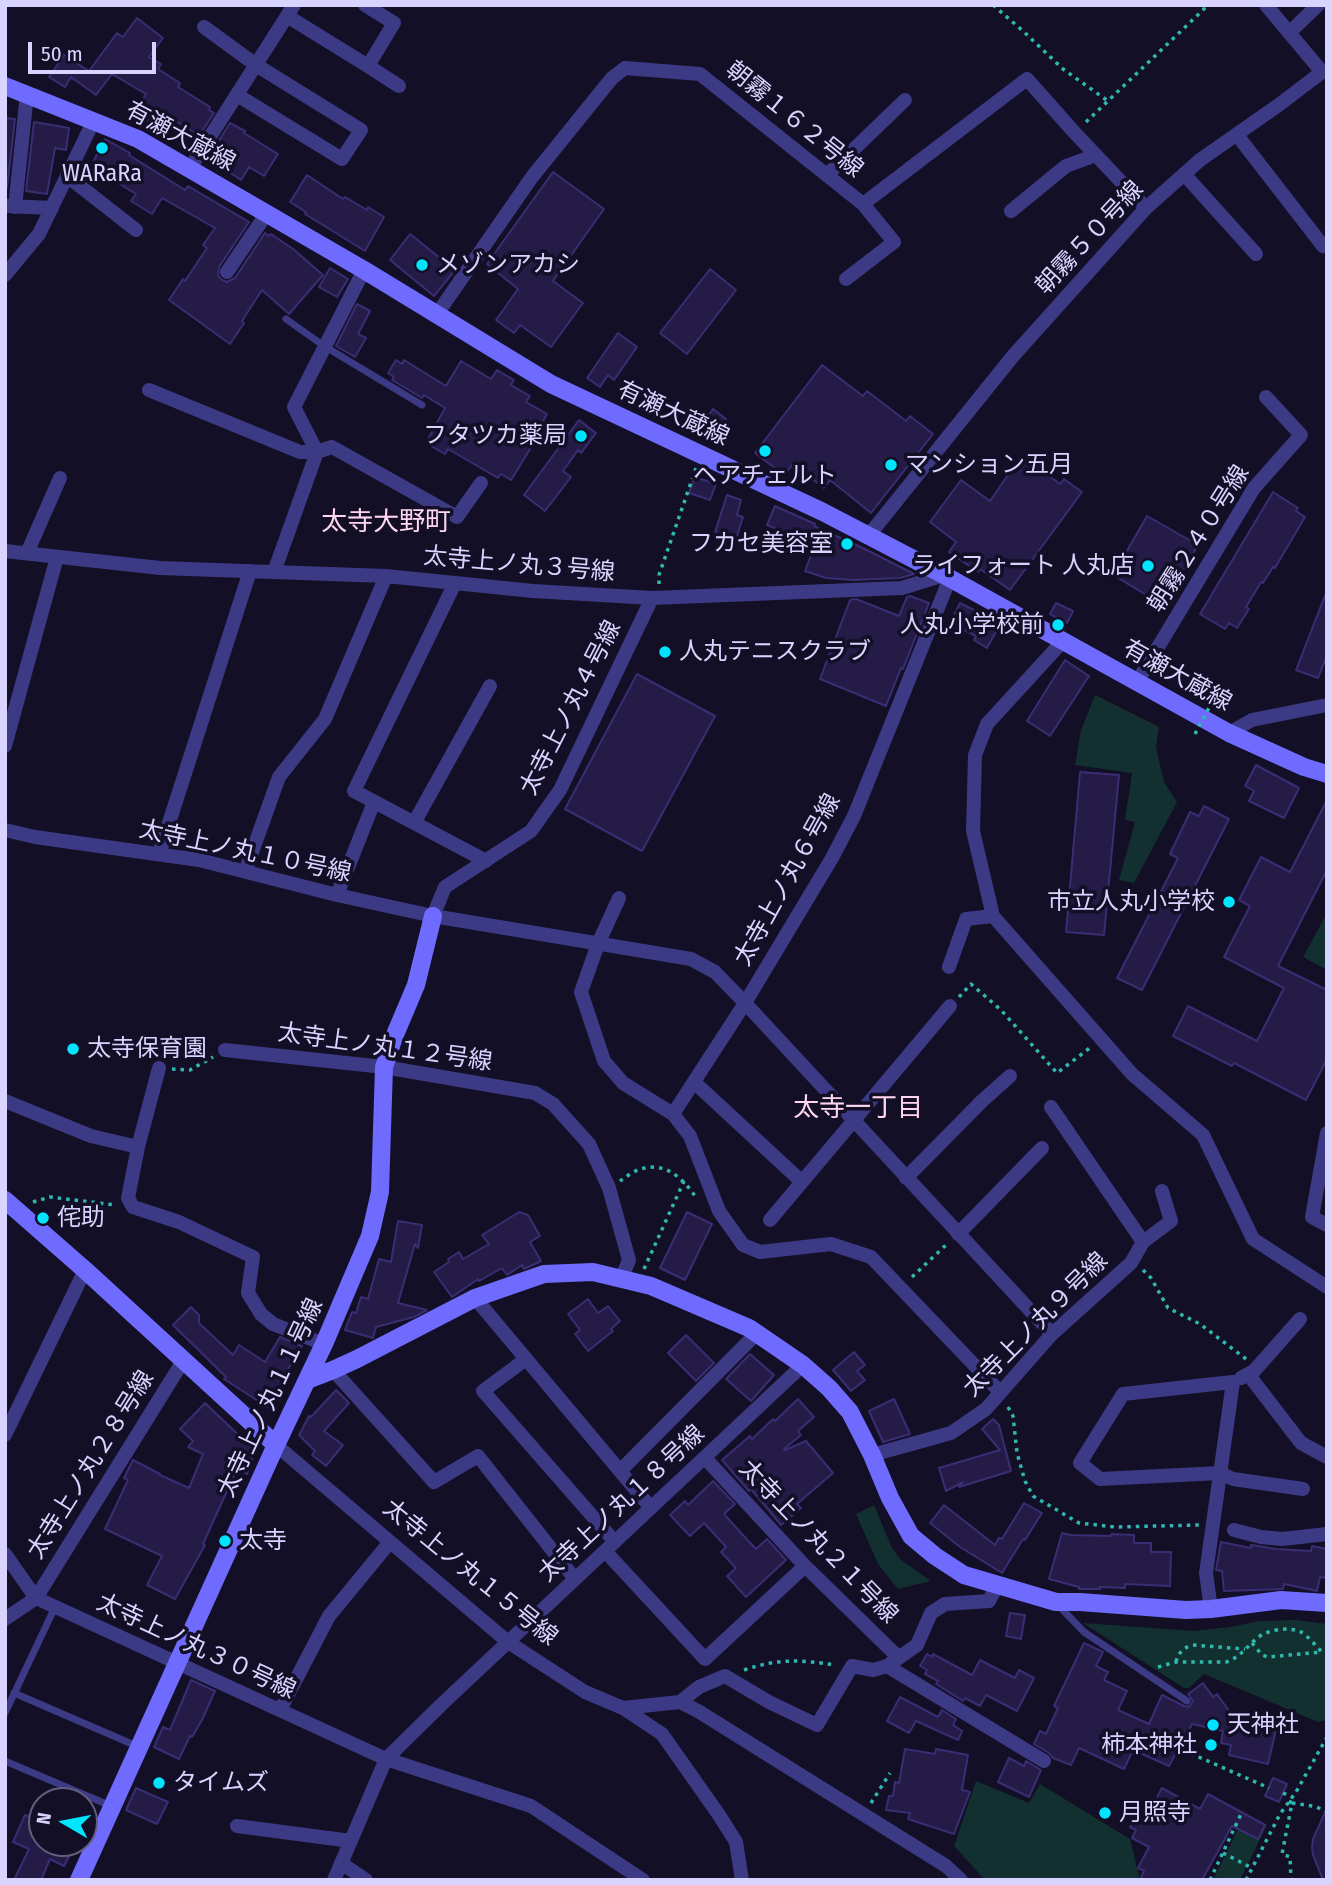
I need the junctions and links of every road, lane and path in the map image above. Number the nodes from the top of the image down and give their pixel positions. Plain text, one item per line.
1 (365, 5) edge
2 (993, 5) edge
3 (1205, 5) edge
4 (1266, 5) edge
5 (1318, 5) edge
6 (291, 11) edge
7 (204, 27) dead end
8 (1289, 33) junction
9 (256, 65) junction
10 (368, 66) junction
11 (1324, 73) edge
12 (5, 86) edge
13 (398, 86) dead end
14 (27, 94) junction
15 (237, 95) junction
16 (905, 100) dead end
17 (1108, 102) junction
18 (94, 120) junction
19 (1074, 132) junction
20 (1237, 135) junction
21 (1096, 155) junction
22 (190, 168) junction
23 (1184, 174) junction
24 (827, 175) junction
25 (67, 176) junction
26 (863, 204) junction
27 (10, 206) edge
28 (52, 208) junction
29 (1146, 208) junction
30 (1011, 211) dead end
31 (267, 213) junction
32 (136, 230) dead end
33 (1327, 244) edge
34 (1256, 254) dead end
35 (364, 270) junction
36 (227, 272) dead end
37 (5, 275) edge
38 (846, 279) dead end
39 (437, 314) junction
40 (286, 319) dead end
41 (324, 346) junction
42 (149, 390) dead end
43 (1266, 397) dead end
44 (422, 404) dead end
45 (317, 452) junction
46 (701, 455) junction
47 (60, 478) dead end
48 (481, 482) dead end
49 (869, 536) junction
50 (5, 551) edge
51 (27, 553) junction
52 (57, 557) junction
53 (250, 571) junction
54 (274, 572) junction
55 (386, 576) junction
56 (947, 576) junction
57 (455, 583) junction
58 (652, 598) junction
59 (1063, 641) junction
60 (1137, 682) junction
61 (490, 686) dead end
62 (1327, 705) edge
63 (1212, 711) dead end
64 (1229, 733) junction
65 (1195, 734) dead end
66 (5, 746) edge
67 (1327, 774) edge
68 (374, 802) junction
69 (414, 823) junction
70 (5, 830) edge
71 (159, 855) junction
72 (486, 861) junction
73 (245, 872) junction
74 (337, 895) junction
75 (619, 898) dead end
76 (433, 916) junction
77 (993, 916) junction
78 (598, 944) junction
79 (949, 967) dead end
80 (971, 984) dead end
81 (745, 1003) junction
82 (950, 1006) dead end
83 (1101, 1040) junction
84 (225, 1050) joint
85 (384, 1067) junction
86 (159, 1068) joint
87 (1010, 1076) dead end
88 (694, 1082) junction
89 (5, 1101) edge
90 (1051, 1107) dead end
91 (673, 1114) junction
92 (853, 1120) junction
93 (1327, 1133) edge
94 (138, 1147) junction
95 (1042, 1148) dead end
96 (906, 1178) junction
97 (684, 1181) dead end
98 (801, 1181) junction
99 (1162, 1191) dead end
100 (10, 1204) edge
101 (133, 1207) junction
102 (770, 1220) dead end
103 (1327, 1225) edge
104 (958, 1234) junction
105 (1143, 1242) junction
106 (1130, 1263) junction
107 (85, 1270) junction
108 (629, 1281) junction
109 (1327, 1287) edge
110 (900, 1288) junction
111 (475, 1298) junction
112 (1300, 1320) dead end
113 (757, 1334) junction
114 (1052, 1334) junction
115 (324, 1344) junction
116 (526, 1359) junction
117 (183, 1361) junction
118 (803, 1365) junction
119 (333, 1370) junction
120 (1248, 1374) junction
121 (307, 1380) junction
122 (1233, 1382) junction
123 (1000, 1392) junction
124 (1013, 1416) dead end
125 (5, 1435) edge
126 (276, 1445) junction
127 (872, 1455) junction
128 (1327, 1457) edge
129 (705, 1458) junction
130 (620, 1471) junction
131 (1220, 1473) junction
132 (1303, 1489) dead end
133 (651, 1508) junction
134 (1194, 1524) dead end
135 (1234, 1530) dead end
136 (1327, 1534) edge
137 (390, 1542) junction
138 (610, 1546) junction
139 (5, 1554) edge
140 (805, 1566) junction
141 (575, 1579) junction
142 (997, 1585) junction
143 (36, 1598) junction
144 (1056, 1602) junction
145 (1327, 1603) edge
146 (55, 1607) junction
147 (1211, 1609) junction
148 (5, 1619) edge
149 (508, 1642) junction
150 (1252, 1643) junction
151 (1245, 1649) junction
152 (1324, 1652) edge
153 (177, 1662) junction
154 (893, 1662) junction
155 (1176, 1662) junction
156 (852, 1667) junction
157 (1143, 1671) junction
158 (725, 1676) junction
159 (14, 1693) junction
160 (1187, 1701) dead end
161 (680, 1702) junction
162 (623, 1708) junction
163 (280, 1710) junction
164 (5, 1713) edge
165 (1327, 1737) edge
166 (139, 1747) junction
167 (1183, 1750) dead end
168 (386, 1759) junction
169 (5, 1761) edge
170 (1044, 1761) dead end
171 (890, 1773) dead end
172 (1269, 1788) dead end
173 (1283, 1793) dead end
174 (1291, 1801) junction
175 (112, 1807) junction
176 (1327, 1811) edge
177 (1242, 1812) dead end
178 (865, 1814) junction
179 (237, 1826) dead end
180 (351, 1842) junction
181 (1223, 1853) junction
182 (341, 1863) junction
183 (1252, 1868) junction
184 (944, 1873) edge
185 (79, 1880) edge
186 (334, 1880) edge
187 (366, 1880) edge
188 (643, 1880) edge
189 (742, 1880) edge
190 (961, 1880) edge
191 (1210, 1880) edge
192 (1246, 1880) edge
193 (1292, 1880) edge

1 - 10 street
2 - 17 path
3 - 17 path
4 - 8 street, 朝霧５０号線
5 - 8 street
6 - 9 street
6 - 10 street
7 - 9 street
8 - 11 street, 朝霧５０号線
9 - 15 street
9 - 15 street
10 - 13 street
11 - 20 street, 朝霧５０号線
12 - 14 street, 有瀬大蔵線
14 - 18 street, 有瀬大蔵線
14 - 27 street
15 - 22 street
16 - 24 street
17 - 19 path
18 - 22 street, 有瀬大蔵線
18 - 25 street
19 - 21 street, 朝霧１６２号線
19 - 26 street, 朝霧１６２号線
20 - 23 street, 朝霧５０号線
20 - 33 street
21 - 29 street, 朝霧１６２号線
21 - 30 street
22 - 31 street, 有瀬大蔵線
23 - 29 street, 朝霧５０号線
23 - 34 street
24 - 26 street, 朝霧１６２号線
24 - 39 street, 朝霧１６２号線
25 - 28 street
25 - 32 street
26 - 38 street
27 - 28 street
28 - 37 street
29 - 49 street, 朝霧５０号線
31 - 35 street, 有瀬大蔵線
31 - 36 street
35 - 39 street, 有瀬大蔵線
35 - 41 street
39 - 46 street, 有瀬大蔵線
40 - 41 lane
41 - 44 lane
41 - 45 street
42 - 45 street
43 - 60 street, 朝霧２４０号線
45 - 48 street
45 - 54 street
46 - 49 street, 有瀬大蔵線
46 - 58 path
47 - 51 street
49 - 56 street, 有瀬大蔵線
50 - 51 street, 太寺上ノ丸３号線
51 - 52 street, 太寺上ノ丸３号線
52 - 53 street, 太寺上ノ丸３号線
52 - 66 street
53 - 54 street, 太寺上ノ丸３号線
53 - 71 street
54 - 55 street, 太寺上ノ丸３号線
55 - 57 street, 太寺上ノ丸３号線
55 - 73 street
56 - 58 street, 太寺上ノ丸３号線
56 - 59 street, 有瀬大蔵線
56 - 81 street, 太寺上ノ丸６号線
57 - 58 street, 太寺上ノ丸３号線
57 - 68 street
58 - 72 street, 太寺上ノ丸４号線
59 - 60 street, 有瀬大蔵線
59 - 77 street
60 - 64 street, 有瀬大蔵線
61 - 69 street
62 - 64 street
63 - 65 path, bridge
64 - 67 street, 有瀬大蔵線
68 - 69 street
68 - 74 street
69 - 72 street
70 - 71 street, 太寺上ノ丸１０号線
71 - 73 street, 太寺上ノ丸１０号線
72 - 76 street, 太寺上ノ丸４号線
73 - 74 street, 太寺上ノ丸１０号線
74 - 76 street, 太寺上ノ丸１０号線
75 - 78 street
76 - 78 street, 太寺上ノ丸１０号線
76 - 85 street, 太寺上ノ丸１１号線
77 - 79 street
77 - 83 street
78 - 81 street, 太寺上ノ丸１０号線
78 - 91 street
80 - 83 path
81 - 88 street, 太寺上ノ丸６号線
81 - 92 street, 太寺上ノ丸１０号線
82 - 92 street
83 - 109 street
84 - 85 street, 太寺上ノ丸１２号線
84 - 86 path
85 - 108 street, 太寺上ノ丸１２号線
85 - 115 street, 太寺上ノ丸１１号線
86 - 94 street
87 - 96 street
88 - 91 street, 太寺上ノ丸６号線
88 - 98 street
89 - 94 street
90 - 105 street
91 - 110 street
92 - 96 street, 太寺上ノ丸１０号線
92 - 98 street
93 - 103 street
94 - 101 street
95 - 104 street
96 - 104 street, 太寺上ノ丸１０号線
97 - 108 path
98 - 102 street
99 - 105 street
100 - 101 path
100 - 107 street, 太寺上ノ丸１５号線
101 - 115 street
104 - 110 path
104 - 114 street, 太寺上ノ丸１０号線
105 - 106 street, 太寺上ノ丸９号線
106 - 114 street, 太寺上ノ丸９号線
106 - 120 path
107 - 117 street, 太寺上ノ丸１５号線
107 - 125 street
108 - 111 street
108 - 113 street
110 - 123 street
111 - 116 street
111 - 119 street
112 - 120 street
113 - 118 street
113 - 130 street
114 - 123 street, 太寺上ノ丸９号線
115 - 121 street, 太寺上ノ丸１１号線
116 - 130 street
116 - 138 street
117 - 126 street, 太寺上ノ丸１５号線
117 - 143 street, 太寺上ノ丸２８号線
118 - 127 street
118 - 129 street, 太寺上ノ丸１８号線
119 - 121 street
119 - 141 street
120 - 122 street
120 - 128 street
121 - 126 street, 太寺上ノ丸１１号線
122 - 131 street
122 - 131 street
123 - 127 street, 太寺上ノ丸９号線
124 - 134 path
126 - 137 street, 太寺上ノ丸１５号線
126 - 153 street, 太寺上ノ丸１１号線
127 - 142 street
129 - 133 street, 太寺上ノ丸１８号線
129 - 140 street, 太寺上ノ丸２１号線
130 - 133 street
131 - 132 street
131 - 147 street
133 - 138 street, 太寺上ノ丸１８号線
135 - 136 street
137 - 149 street, 太寺上ノ丸１５号線
137 - 163 street
138 - 140 street
138 - 141 street, 太寺上ノ丸１８号線
139 - 143 street, 太寺上ノ丸３０号線
140 - 154 street, 太寺上ノ丸２１号線
141 - 149 street, 太寺上ノ丸１８号線
142 - 144 street
142 - 154 street
143 - 146 street, 太寺上ノ丸３０号線
143 - 148 street, 太寺上ノ丸２８号線
144 - 147 street
144 - 157 lane
145 - 147 street
146 - 153 street, 太寺上ノ丸３０号線
146 - 159 lane
149 - 162 street, 太寺上ノ丸１５号線
149 - 168 street, 太寺上ノ丸１８号線
150 - 151 path
150 - 152 path
150 - 152 path
151 - 155 path
151 - 155 path
153 - 163 street, 太寺上ノ丸３０号線
153 - 166 street, 太寺上ノ丸１１号線
154 - 156 street
154 - 170 street, 太寺上ノ丸２１号線
155 - 157 path
156 - 158 path
156 - 158 street
157 - 160 lane
158 - 161 street
159 - 164 lane
159 - 166 lane
161 - 162 street, 太寺上ノ丸１５号線
161 - 178 street
162 - 189 street
163 - 168 street, 太寺上ノ丸３０号線
165 - 174 path
166 - 175 street, 太寺上ノ丸１１号線
167 - 172 path
168 - 180 street, 太寺上ノ丸１８号線
168 - 188 street, 太寺上ノ丸３０号線
169 - 175 lane
171 - 178 path
173 - 174 path
174 - 176 path
174 - 183 path
174 - 193 path
175 - 185 street, 太寺上ノ丸１１号線
177 - 181 path
178 - 184 street
179 - 180 street
180 - 182 street, 太寺上ノ丸１８号線
181 - 183 path
181 - 191 path
182 - 186 street, 太寺上ノ丸１８号線
182 - 187 street
183 - 192 path
184 - 190 street

